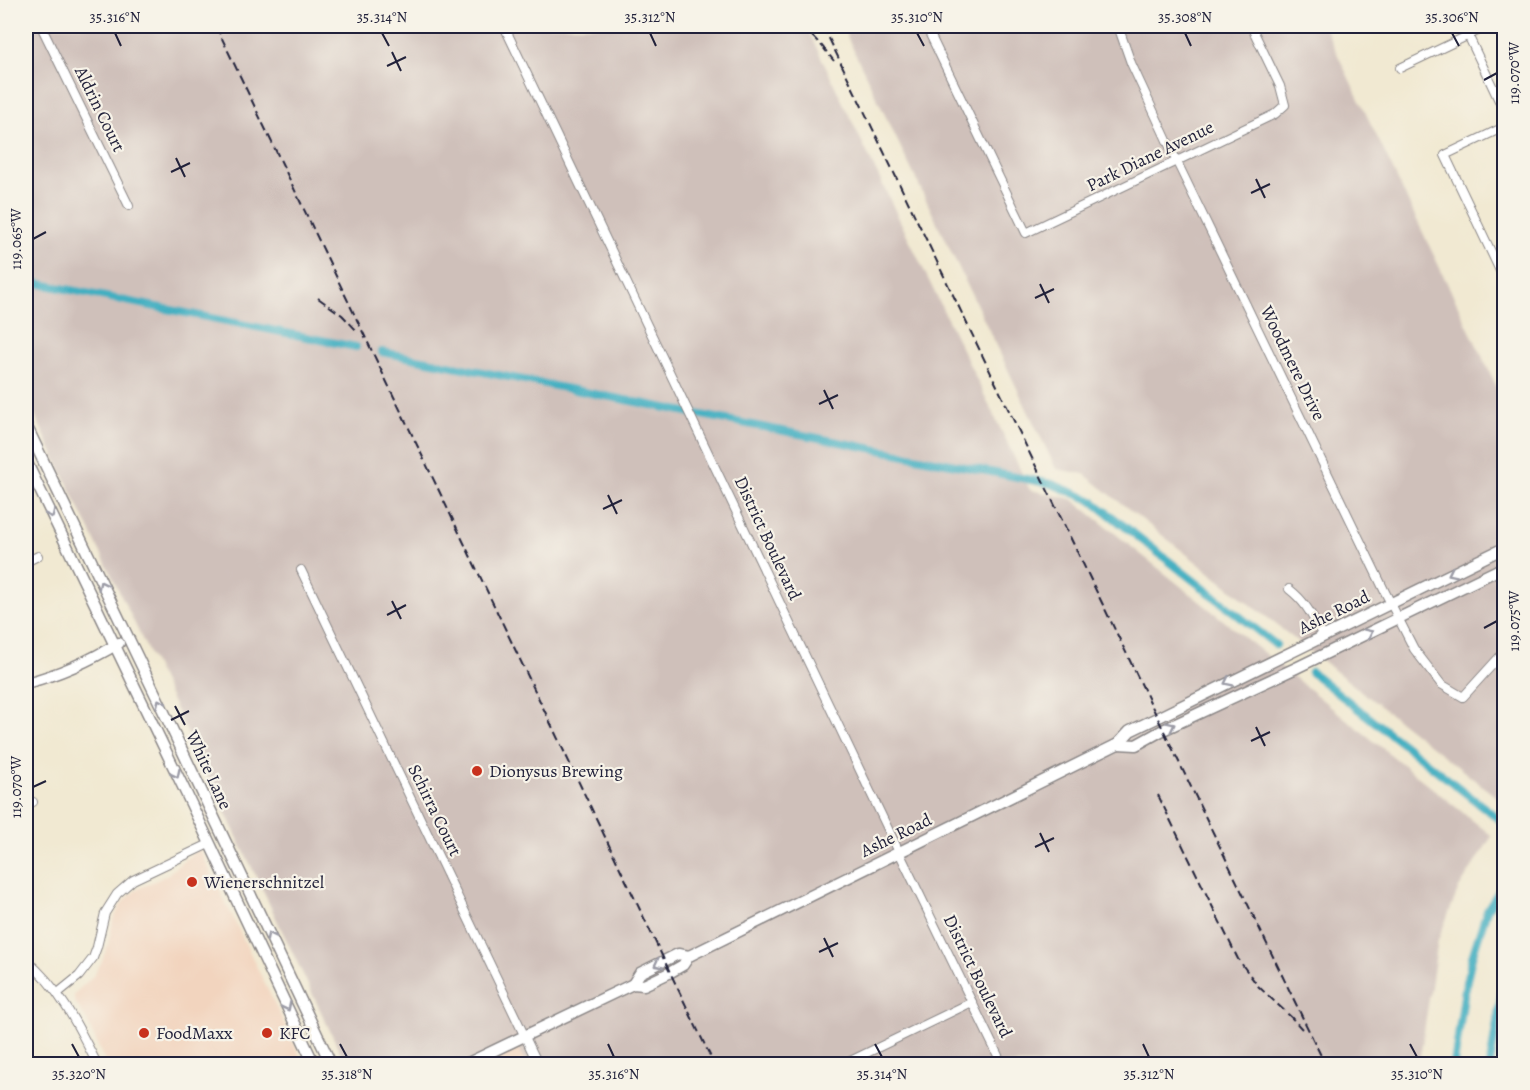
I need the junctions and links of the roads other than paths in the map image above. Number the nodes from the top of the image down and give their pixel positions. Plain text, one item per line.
1 (41, 26) edge
2 (504, 26) edge
3 (926, 26) edge
4 (1118, 26) edge
5 (1251, 26) edge
6 (1488, 26) edge
7 (1468, 35) junction
8 (1400, 68) dead end
9 (1504, 111) edge
10 (1504, 127) edge
11 (1177, 162) junction
12 (129, 206) dead end
13 (1504, 279) edge
14 (26, 425) edge
15 (26, 461) edge
16 (1504, 548) edge
17 (38, 556) dead end
18 (1504, 561) edge
19 (26, 562) edge
20 (1504, 567) edge
21 (301, 570) dead end
22 (1289, 589) dead end
23 (1391, 603) junction
24 (1398, 618) junction
25 (1323, 636) junction
26 (127, 638) junction
27 (114, 646) junction
28 (1504, 652) edge
29 (26, 682) edge
30 (1118, 744) junction
31 (186, 794) junction
32 (223, 838) junction
33 (209, 844) junction
34 (899, 852) junction
35 (254, 903) junction
36 (247, 925) junction
37 (26, 960) edge
38 (285, 968) junction
39 (274, 980) junction
40 (58, 993) junction
41 (972, 1002) junction
42 (309, 1018) junction
43 (524, 1036) junction
44 (97, 1065) edge
45 (314, 1065) edge
46 (331, 1065) edge
47 (466, 1065) edge
48 (538, 1065) edge
49 (844, 1065) edge
50 (1002, 1065) edge

1 - 12 street, Aldrin Court
2 - 34 street, District Boulevard
3 - 11 street, Park Diane Avenue
4 - 11 street, Woodmere Drive
5 - 11 street, Park Diane Avenue
6 - 7 street
7 - 8 street
7 - 9 street
10 - 13 street
11 - 23 street, Woodmere Drive
26 -> 14 street, White Lane
15 -> 27 street, White Lane
16 -> 23 street, Ashe Road
17 - 19 street
18 - 20 street
20 - 24 street, Ashe Road
21 - 43 street, Schirra Court
22 - 25 street
23 - 24 street, Woodmere Drive
23 - 25 street, Ashe Road
24 - 28 street, Woodmere Drive
30 -> 24 street, Ashe Road
25 -> 30 street, Ashe Road
26 - 27 street
32 -> 26 street, White Lane
27 - 29 street
27 -> 31 street, White Lane
30 - 34 street, Ashe Road
31 - 32 street
31 - 33 street, White Lane
32 - 35 street, White Lane
33 - 35 street
33 - 36 street, White Lane
33 - 40 street
34 - 41 street, District Boulevard
34 - 43 street, Ashe Road
38 -> 35 street, White Lane
36 - 38 street
36 - 39 street, White Lane
37 - 40 street
38 - 42 street, White Lane
39 - 42 street
39 -> 45 street, White Lane
40 - 44 street
41 - 49 street
41 - 50 street, District Boulevard
42 - 46 street, White Lane
43 - 47 street, Ashe Road
43 - 48 street, Schirra Court

